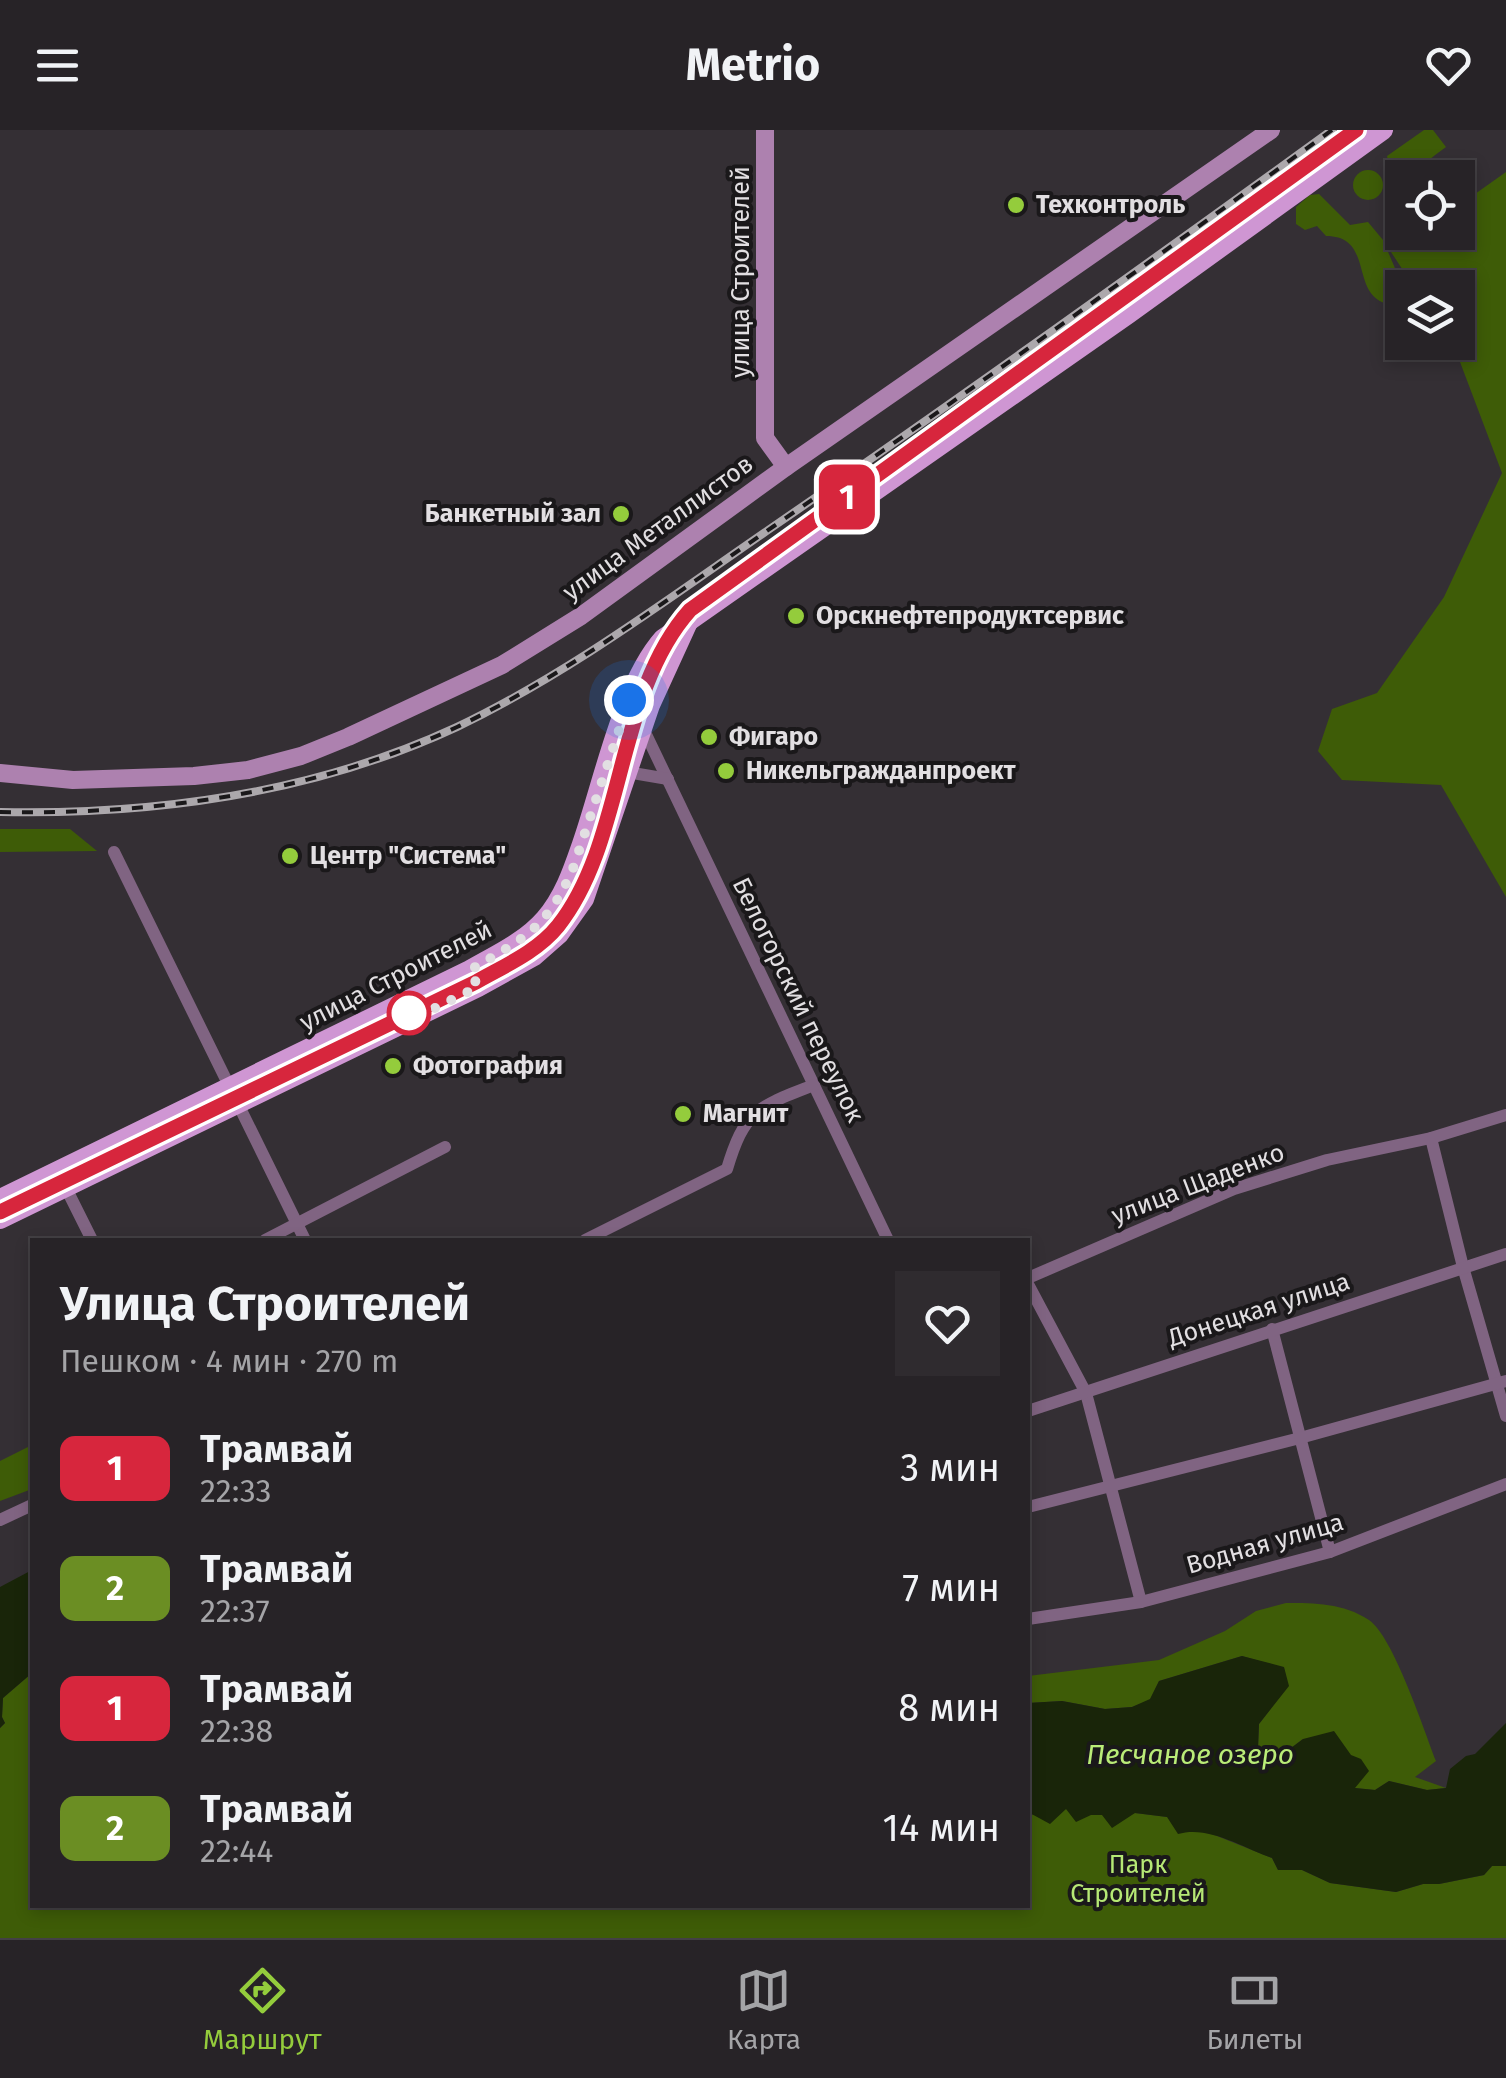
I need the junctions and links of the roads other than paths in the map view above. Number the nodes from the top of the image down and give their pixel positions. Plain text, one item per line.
1 (765, 130) edge
2 (1272, 130) edge
3 (1383, 130) edge
4 (786, 467) junction
5 (632, 725) junction
6 (0, 773) edge
7 (668, 779) junction
8 (612, 787) junction
9 (114, 852) dead end
10 (814, 1085) junction
11 (234, 1095) junction
12 (1506, 1114) edge
13 (1431, 1138) junction
14 (445, 1147) dead end
15 (62, 1179) junction
16 (0, 1198) edge
17 (0, 1219) edge
18 (297, 1224) junction
19 (91, 1238) edge
20 (269, 1238) edge
21 (304, 1238) edge
22 (588, 1238) edge
23 (887, 1238) edge
24 (1506, 1254) edge
25 (1463, 1267) junction
26 (1030, 1280) edge
27 (1030, 1285) edge
28 (1272, 1329) junction
29 (1501, 1383) edge
30 (1086, 1393) junction
31 (1030, 1410) edge
32 (1506, 1416) edge
33 (1300, 1438) junction
34 (1506, 1484) edge
35 (1112, 1486) junction
36 (30, 1506) edge
37 (1030, 1507) edge
38 (0, 1520) edge
39 (1330, 1552) junction
40 (1140, 1602) junction
41 (1030, 1619) edge

1 - 4 main road, улица Строителей
2 - 4 main road, улица Металлистов
3 - 5 main road, улица Строителей
4 - 6 main road, улица Металлистов
5 - 7 street, Белогорский переулок
5 - 8 main road, улица Строителей
7 - 8 street
7 - 10 street, Белогорский переулок
8 - 11 main road, улица Строителей
9 - 11 street
10 - 22 street
10 - 23 street, Белогорский переулок
11 - 15 main road, улица Строителей
11 - 18 street
12 - 13 street, улица Щаденко
13 - 25 street
13 - 26 street, улица Щаденко
14 - 18 street
15 - 16 main road, улица Строителей
15 - 17 main road, улица Строителей
15 - 19 street
18 - 20 street
18 - 21 street
24 - 25 street, Донецкая улица
25 - 28 street, Донецкая улица
25 - 29 street
27 - 30 street
28 - 30 street, Донецкая улица
28 - 33 street
29 - 32 street
29 - 33 street
30 - 31 street, Донецкая улица
30 - 35 street
33 - 35 street
33 - 39 street
34 - 39 street, Водная улица
35 - 37 street
35 - 40 street
36 - 38 street
39 - 40 street, Водная улица
40 - 41 street, Водная улица

